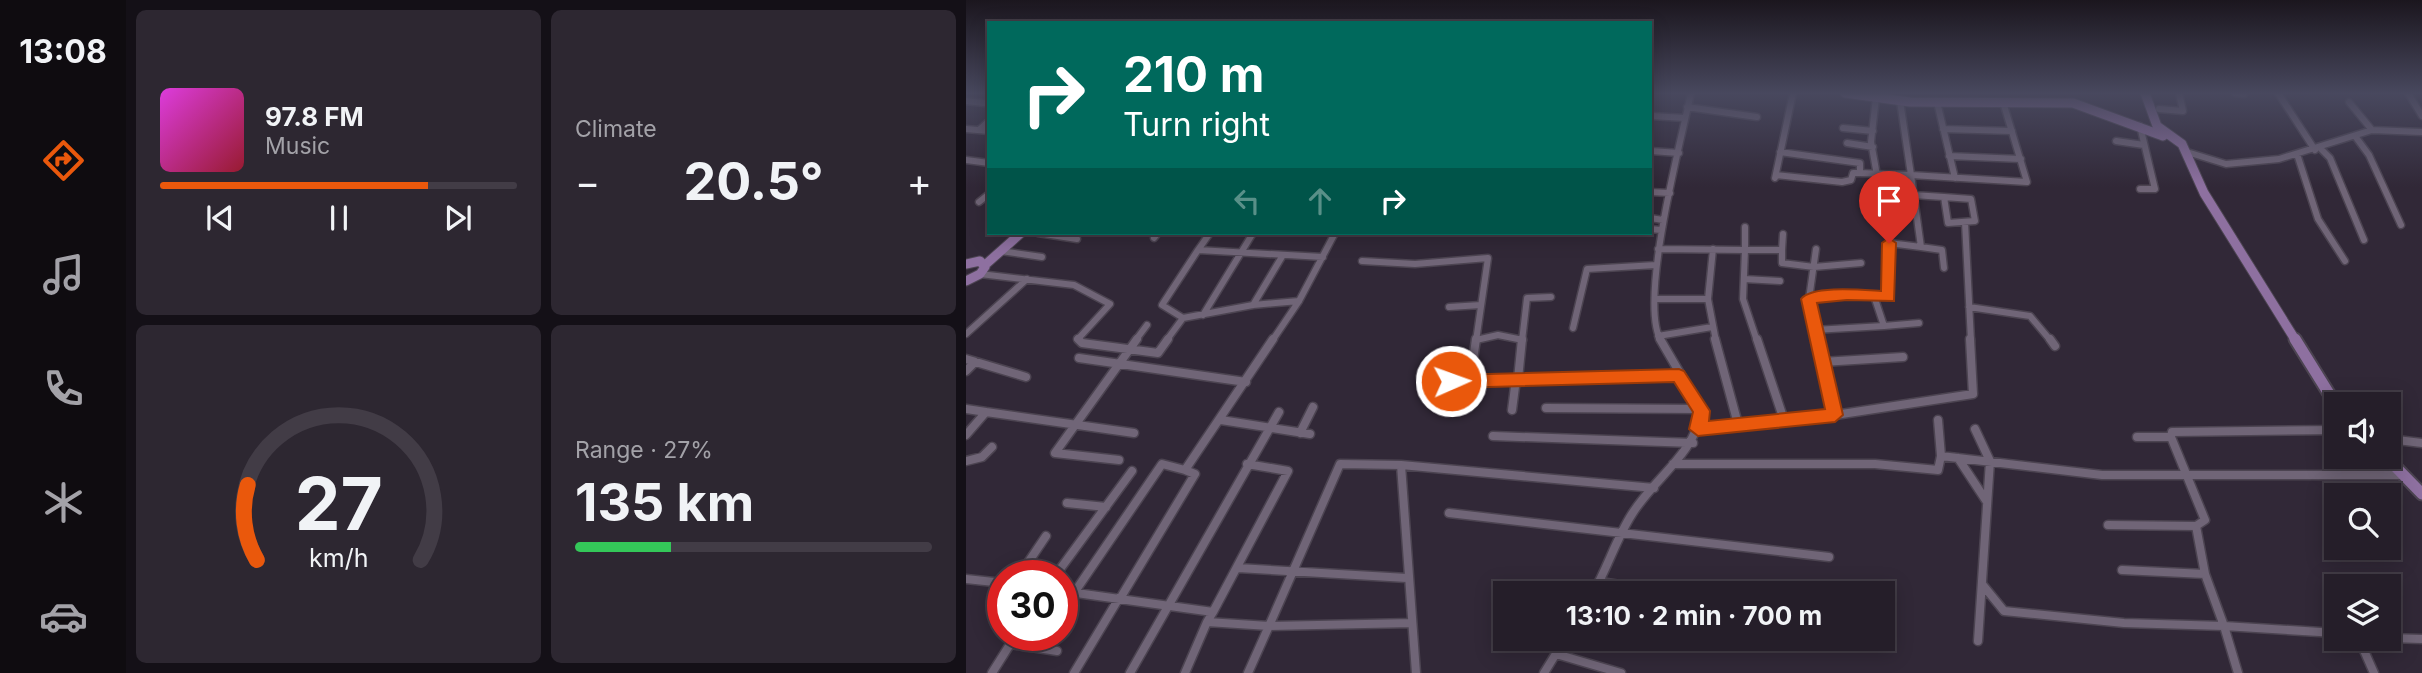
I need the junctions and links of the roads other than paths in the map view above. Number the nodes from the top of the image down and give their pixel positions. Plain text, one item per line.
1 (985, 124) edge
2 (1684, 124) edge
3 (1786, 124) edge
4 (1873, 124) edge
5 (1903, 124) edge
6 (1943, 124) edge
7 (2010, 124) edge
8 (2134, 124) edge
9 (2156, 124) edge
10 (2300, 124) edge
11 (2367, 124) edge
12 (2139, 126) junction
13 (1843, 128) dead end
14 (966, 129) edge
15 (1943, 129) junction
16 (979, 130) junction
17 (2372, 130) junction
18 (987, 131) edge
19 (1873, 131) junction
20 (2012, 131) junction
21 (2422, 132) edge
22 (2355, 136) junction
23 (2116, 141) dead end
24 (1847, 143) dead end
25 (2144, 145) junction
26 (1873, 147) junction
27 (2318, 149) junction
28 (1652, 151) edge
29 (1780, 152) junction
30 (2187, 152) junction
31 (1679, 153) junction
32 (2297, 154) junction
33 (1950, 156) junction
34 (2021, 159) junction
35 (966, 160) edge
36 (987, 163) edge
37 (1860, 173) junction
38 (1879, 174) junction
39 (1911, 175) junction
40 (1955, 178) junction
41 (2140, 189) dead end
42 (1866, 191) dead end
43 (1652, 192) edge
44 (1880, 192) junction
45 (1670, 193) junction
46 (1914, 194) junction
47 (987, 196) edge
48 (1944, 196) junction
49 (979, 202) dead end
50 (1865, 211) dead end
51 (1916, 214) junction
52 (1652, 218) edge
53 (1663, 220) junction
54 (1965, 222) junction
55 (2401, 225) dead end
56 (1745, 227) dead end
57 (1652, 229) edge
58 (1661, 230) junction
59 (1783, 234) dead end
60 (1019, 235) edge
61 (1049, 235) edge
62 (1209, 235) edge
63 (1252, 235) edge
64 (1334, 235) edge
65 (1077, 240) dead end
66 (2364, 240) dead end
67 (1921, 247) junction
68 (1658, 249) junction
69 (1713, 249) junction
70 (1816, 249) dead end
71 (1198, 250) junction
72 (1745, 250) junction
73 (1782, 250) junction
74 (999, 253) junction
75 (1241, 253) junction
76 (1283, 255) junction
77 (1042, 257) dead end
78 (1323, 257) junction
79 (1362, 261) dead end
80 (2345, 261) dead end
81 (1861, 263) dead end
82 (1656, 265) junction
83 (977, 266) edge
84 (1814, 267) junction
85 (1944, 268) dead end
86 (1027, 279) junction
87 (1744, 279) junction
88 (966, 281) edge
89 (1780, 281) dead end
90 (1874, 296) junction
91 (1551, 297) dead end
92 (1656, 299) junction
93 (1708, 299) junction
94 (1809, 299) junction
95 (1299, 301) junction
96 (1254, 305) junction
97 (1481, 305) junction
98 (1450, 307) dead end
99 (1969, 307) junction
100 (1203, 315) junction
101 (1183, 318) junction
102 (1919, 323) dead end
103 (1147, 325) dead end
104 (1884, 326) junction
105 (1712, 327) junction
106 (1573, 328) dead end
107 (1814, 331) junction
108 (966, 334) edge
109 (1658, 336) junction
110 (1476, 340) junction
111 (1523, 340) junction
112 (2055, 346) dead end
113 (1129, 349) junction
114 (1903, 357) dead end
115 (1079, 358) dead end
116 (966, 359) edge
117 (975, 362) junction
118 (1822, 362) junction
119 (1118, 364) junction
120 (966, 370) edge
121 (1679, 375) junction
122 (1026, 377) dead end
123 (1517, 379) junction
124 (1470, 380) junction
125 (1246, 382) junction
126 (1432, 382) dead end
127 (2328, 392) edge
128 (1313, 407) dead end
129 (1546, 408) dead end
130 (1700, 409) junction
131 (966, 410) edge
132 (1512, 410) dead end
133 (986, 412) junction
134 (1279, 412) dead end
135 (1835, 415) junction
136 (1221, 420) junction
137 (1938, 420) dead end
138 (1784, 421) junction
139 (1738, 424) junction
140 (1072, 426) junction
141 (1270, 428) junction
142 (1698, 429) junction
143 (1975, 429) dead end
144 (2324, 430) edge
145 (1134, 433) dead end
146 (1300, 433) junction
147 (1310, 434) dead end
148 (966, 435) edge
149 (1493, 436) dead end
150 (2137, 437) dead end
151 (2171, 437) junction
152 (2401, 440) edge
153 (1693, 443) junction
154 (2422, 443) edge
155 (992, 447) dead end
156 (1941, 456) junction
157 (1958, 458) junction
158 (1119, 460) dead end
159 (966, 461) edge
160 (1990, 461) junction
161 (1247, 464) junction
162 (1673, 464) junction
163 (1401, 465) junction
164 (2397, 469) edge
165 (1185, 470) junction
166 (1132, 471) dead end
167 (2403, 475) junction
168 (2189, 476) junction
169 (1654, 488) junction
170 (2422, 493) edge
171 (1067, 503) dead end
172 (1987, 503) junction
173 (1106, 507) junction
174 (1448, 513) dead end
175 (2108, 525) dead end
176 (2196, 526) junction
177 (1621, 532) junction
178 (1046, 536) dead end
179 (1829, 557) dead end
180 (1030, 560) edge
181 (1067, 560) edge
182 (1238, 568) junction
183 (2122, 570) dead end
184 (1293, 571) junction
185 (2205, 574) junction
186 (1407, 578) junction
187 (966, 579) edge
188 (987, 581) edge
189 (1600, 581) edge
190 (1982, 583) junction
191 (1078, 587) edge
192 (1078, 593) edge
193 (1120, 598) junction
194 (1168, 605) junction
195 (1213, 612) junction
196 (1208, 622) junction
197 (1412, 623) junction
198 (1269, 626) junction
199 (2224, 626) junction
200 (2324, 633) edge
201 (2401, 638) edge
202 (2422, 639) edge
203 (1978, 641) dead end
204 (1006, 651) edge
205 (1053, 651) edge
206 (1558, 651) edge
207 (2364, 651) edge
208 (1057, 652) dead end
209 (1556, 654) junction
210 (992, 673) edge
211 (1074, 673) edge
212 (1130, 673) edge
213 (1185, 673) edge
214 (1248, 673) edge
215 (1416, 673) edge
216 (1544, 673) edge
217 (1621, 673) edge
218 (2238, 673) edge
219 (2374, 673) edge

1 - 16 street
2 - 31 street
3 - 29 street
4 - 19 street
5 - 39 street
6 - 15 street
7 - 20 street
8 - 12 street
9 - 30 street
10 - 27 street
11 - 17 street
12 - 25 street
12 - 30 street
13 - 19 street
14 - 16 street
15 - 20 street
15 - 33 street
16 - 18 street
17 - 21 street
17 - 22 street
19 - 26 street
20 - 34 street
22 - 27 street
22 - 55 street
23 - 25 street
24 - 26 street
25 - 41 street
26 - 38 street
27 - 32 street
27 - 66 street
28 - 31 street
29 - 37 street
29 - 37 street
30 - 32 street
30 - 127 street
31 - 45 street
32 - 80 street
33 - 34 street
33 - 40 street
34 - 40 street
35 - 36 street
37 - 38 street
38 - 39 street
38 - 44 street
39 - 40 street
39 - 46 street
42 - 44 street
43 - 45 street
44 - 46 street
45 - 53 street
46 - 48 street
46 - 51 street
47 - 49 street
48 - 54 street
48 - 54 street
50 - 51 street
51 - 67 street
52 - 53 street
53 - 58 street
54 - 99 street
56 - 72 street
57 - 58 street
58 - 68 street
59 - 73 street
60 - 74 street
61 - 65 street
62 - 71 street
63 - 75 street
64 - 78 street
67 - 85 street
67 - 90 street
68 - 69 street
68 - 82 street
69 - 72 street
69 - 93 street
70 - 84 street
71 - 75 street
71 - 101 street
72 - 73 street
72 - 87 street
73 - 84 street
74 - 77 street
74 - 83 street
75 - 76 street
75 - 100 street
76 - 78 street
76 - 96 street
78 - 95 street
79 - 97 street
81 - 84 street
82 - 92 street
82 - 106 street
83 - 86 street
83 - 88 street
84 - 94 street
86 - 108 street
86 - 113 street
87 - 89 street
87 - 138 street
90 - 94 street
90 - 104 street
91 - 111 street
92 - 93 street
92 - 109 street
93 - 105 street
94 - 107 street
95 - 96 street
95 - 125 street
96 - 100 street
97 - 98 street
97 - 110 street
99 - 112 street
99 - 135 street
100 - 101 street
101 - 113 street
102 - 104 street
103 - 113 street
104 - 107 street
105 - 109 street
105 - 139 street
107 - 118 street
109 - 121 street
110 - 111 street
110 - 124 street
111 - 123 street
113 - 119 street
114 - 118 street
115 - 119 street
116 - 117 street
117 - 120 street
117 - 122 street
118 - 135 street
119 - 125 street
119 - 140 street
121 - 123 street
121 - 130 street
123 - 124 street
123 - 132 street
124 - 126 street
125 - 136 street
128 - 146 street
129 - 130 street
130 - 142 street
131 - 133 street
133 - 140 street
133 - 148 street
134 - 141 street
135 - 138 street
136 - 141 street
136 - 165 street
137 - 156 street
138 - 139 street
139 - 142 street
140 - 145 street
140 - 158 street
141 - 146 street
141 - 161 street
142 - 153 street
143 - 160 street
144 - 151 street
146 - 147 street
149 - 153 street
150 - 151 street
151 - 168 street
152 - 154 street
153 - 162 street
155 - 159 street
156 - 157 street
156 - 162 street
157 - 160 street
157 - 172 street
160 - 168 street
160 - 172 street
161 - 182 street
161 - 194 street
162 - 169 street
163 - 169 street
163 - 184 street
163 - 186 street
164 - 167 street
165 - 191 street
165 - 193 street
166 - 173 street
167 - 168 street
167 - 170 street
168 - 176 street
169 - 177 street
171 - 173 street
172 - 190 street
173 - 181 street
174 - 177 street
175 - 176 street
176 - 185 street
177 - 179 street
177 - 189 street
178 - 180 street
182 - 184 street
182 - 195 street
183 - 185 street
184 - 186 street
184 - 198 street
185 - 199 street
186 - 197 street
187 - 188 street
190 - 199 street
190 - 203 street
192 - 193 street
193 - 194 street
193 - 211 street
194 - 195 street
194 - 212 street
195 - 196 street
196 - 198 street
196 - 213 street
197 - 198 street
197 - 215 street
198 - 214 street
199 - 200 street
199 - 218 street
201 - 202 street
204 - 210 street
205 - 208 street
206 - 209 street
207 - 219 street
209 - 216 street
209 - 217 street

